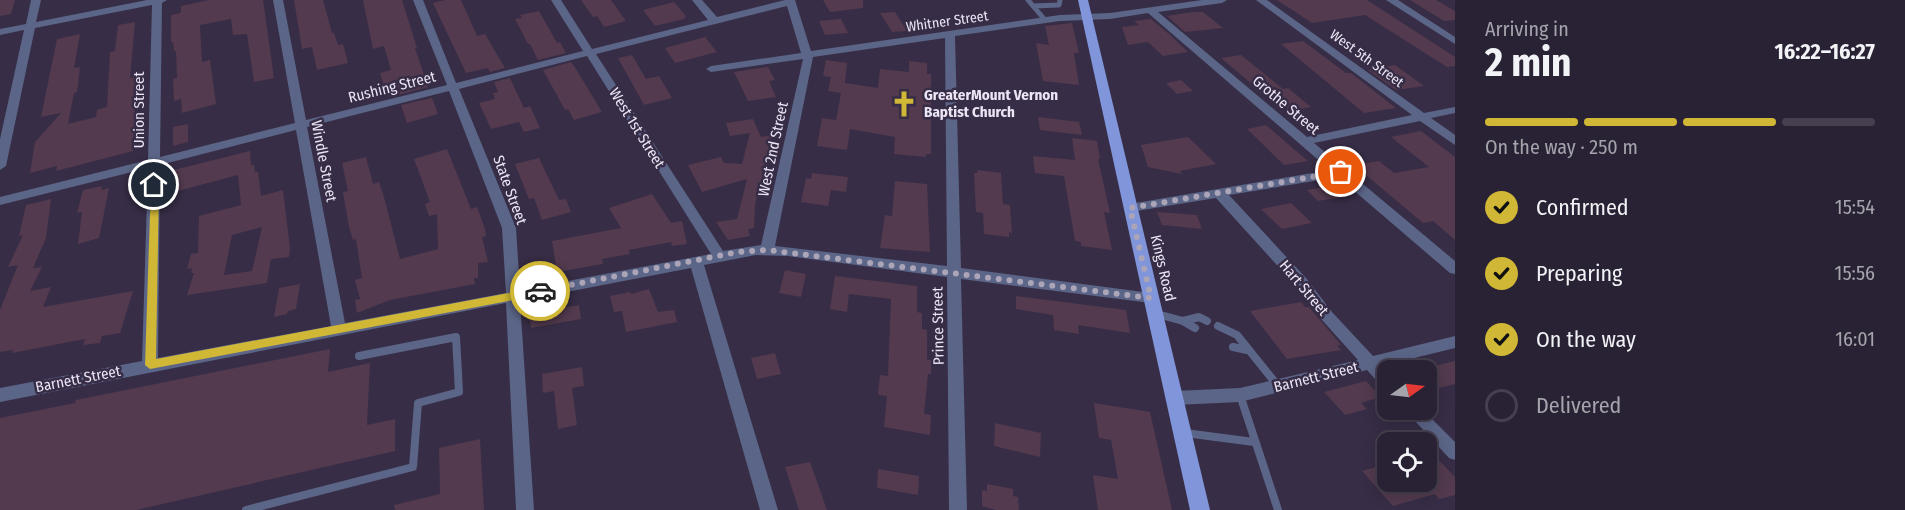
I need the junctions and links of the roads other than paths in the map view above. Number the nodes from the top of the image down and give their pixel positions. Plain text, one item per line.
1 (36, 0) edge
2 (159, 0) edge
3 (278, 0) edge
4 (418, 0) edge
5 (556, 0) edge
6 (697, 0) edge
7 (1028, 0) edge
8 (1059, 0) edge
9 (1083, 0) edge
10 (1222, 0) edge
11 (1261, 0) edge
12 (1392, 0) edge
13 (790, 1) edge
14 (1033, 6) junction
15 (1151, 11) junction
16 (1086, 17) junction
17 (1045, 20) junction
18 (715, 21) junction
19 (30, 26) junction
20 (0, 32) edge
21 (950, 34) junction
22 (1455, 41) edge
23 (590, 53) junction
24 (808, 55) junction
25 (711, 69) dead end
26 (454, 87) junction
27 (1455, 110) edge
28 (1422, 117) junction
29 (301, 125) junction
30 (1305, 141) junction
31 (1455, 141) edge
32 (155, 163) junction
33 (0, 166) edge
34 (1341, 172) junction
35 (1220, 194) junction
36 (0, 201) edge
37 (1130, 208) junction
38 (767, 250) junction
39 (719, 256) junction
40 (696, 262) junction
41 (1455, 269) edge
42 (954, 274) junction
43 (511, 297) junction
44 (1153, 305) junction
45 (1183, 321) junction
46 (1207, 321) dead end
47 (1218, 326) dead end
48 (1195, 328) dead end
49 (339, 329) junction
50 (1455, 342) edge
51 (1233, 347) dead end
52 (1247, 350) junction
53 (359, 356) dead end
54 (1369, 364) junction
55 (150, 365) junction
56 (1377, 372) edge
57 (1278, 386) junction
58 (0, 395) edge
59 (1240, 395) junction
60 (1174, 398) junction
61 (1423, 420) edge
62 (1182, 432) junction
63 (1254, 442) junction
64 (1455, 453) edge
65 (246, 510) edge
66 (525, 510) edge
67 (769, 510) edge
68 (958, 510) edge
69 (1200, 510) edge
70 (1278, 510) edge

1 - 19 street
2 - 19 street
2 - 32 street, Union Street
3 - 29 street, Windle Street
4 - 26 street, State Street
5 - 23 street, West 1st Street
6 - 18 street
7 - 14 lane
8 - 14 lane
9 - 16 main road, Kings Road
10 - 15 street, Whitner Street
11 - 28 street, West 5th Street
12 - 22 street
13 - 18 street, Rushing Street
13 - 24 street
14 - 17 lane
15 - 16 street, Whitner Street
15 - 30 street, Grothe Street
16 - 17 street, Whitner Street
16 - 37 main road, Kings Road
17 - 21 street, Whitner Street
18 - 23 street, Rushing Street
19 - 20 street
19 - 33 street
21 - 24 street, Whitner Street
21 - 42 street, Prince Street
23 - 26 street, Rushing Street
23 - 39 street, West 1st Street
24 - 25 street, Whitner Street
24 - 38 street, West 2nd Street
26 - 29 street, Rushing Street
26 - 43 street, State Street
27 - 28 street
28 - 30 street
28 - 31 street, West 5th Street
29 - 32 street, Rushing Street
29 - 49 street, Windle Street
30 - 34 street, Grothe Street
32 - 36 street, Rushing Street
32 - 55 street, Union Street
34 - 35 street
34 - 41 street, Grothe Street
35 - 37 street
35 - 54 street, Hart Street
37 - 44 main road, Kings Road
38 - 39 street, Barnett Street
38 - 42 street, Barnett Street
39 - 40 street, Barnett Street
40 - 43 street, Barnett Street
40 - 67 street
42 - 44 street, Barnett Street
42 - 68 street, Prince Street
43 - 49 street, Barnett Street
43 - 66 street, State Street
44 - 45 lane
44 - 60 main road, Kings Road
45 - 46 lane
45 - 48 lane
47 - 52 lane
49 - 55 street, Barnett Street
50 - 54 street, Barnett Street
51 - 52 lane
52 - 57 lane
53 - 65 lane
54 - 56 street, Hart Street
54 - 57 street, Barnett Street
55 - 58 street, Barnett Street
57 - 59 street, Barnett Street
59 - 60 street, Barnett Street
59 - 63 lane
60 - 62 main road, Kings Road
61 - 64 street
62 - 63 lane
62 - 69 main road, Kings Road
63 - 70 lane

